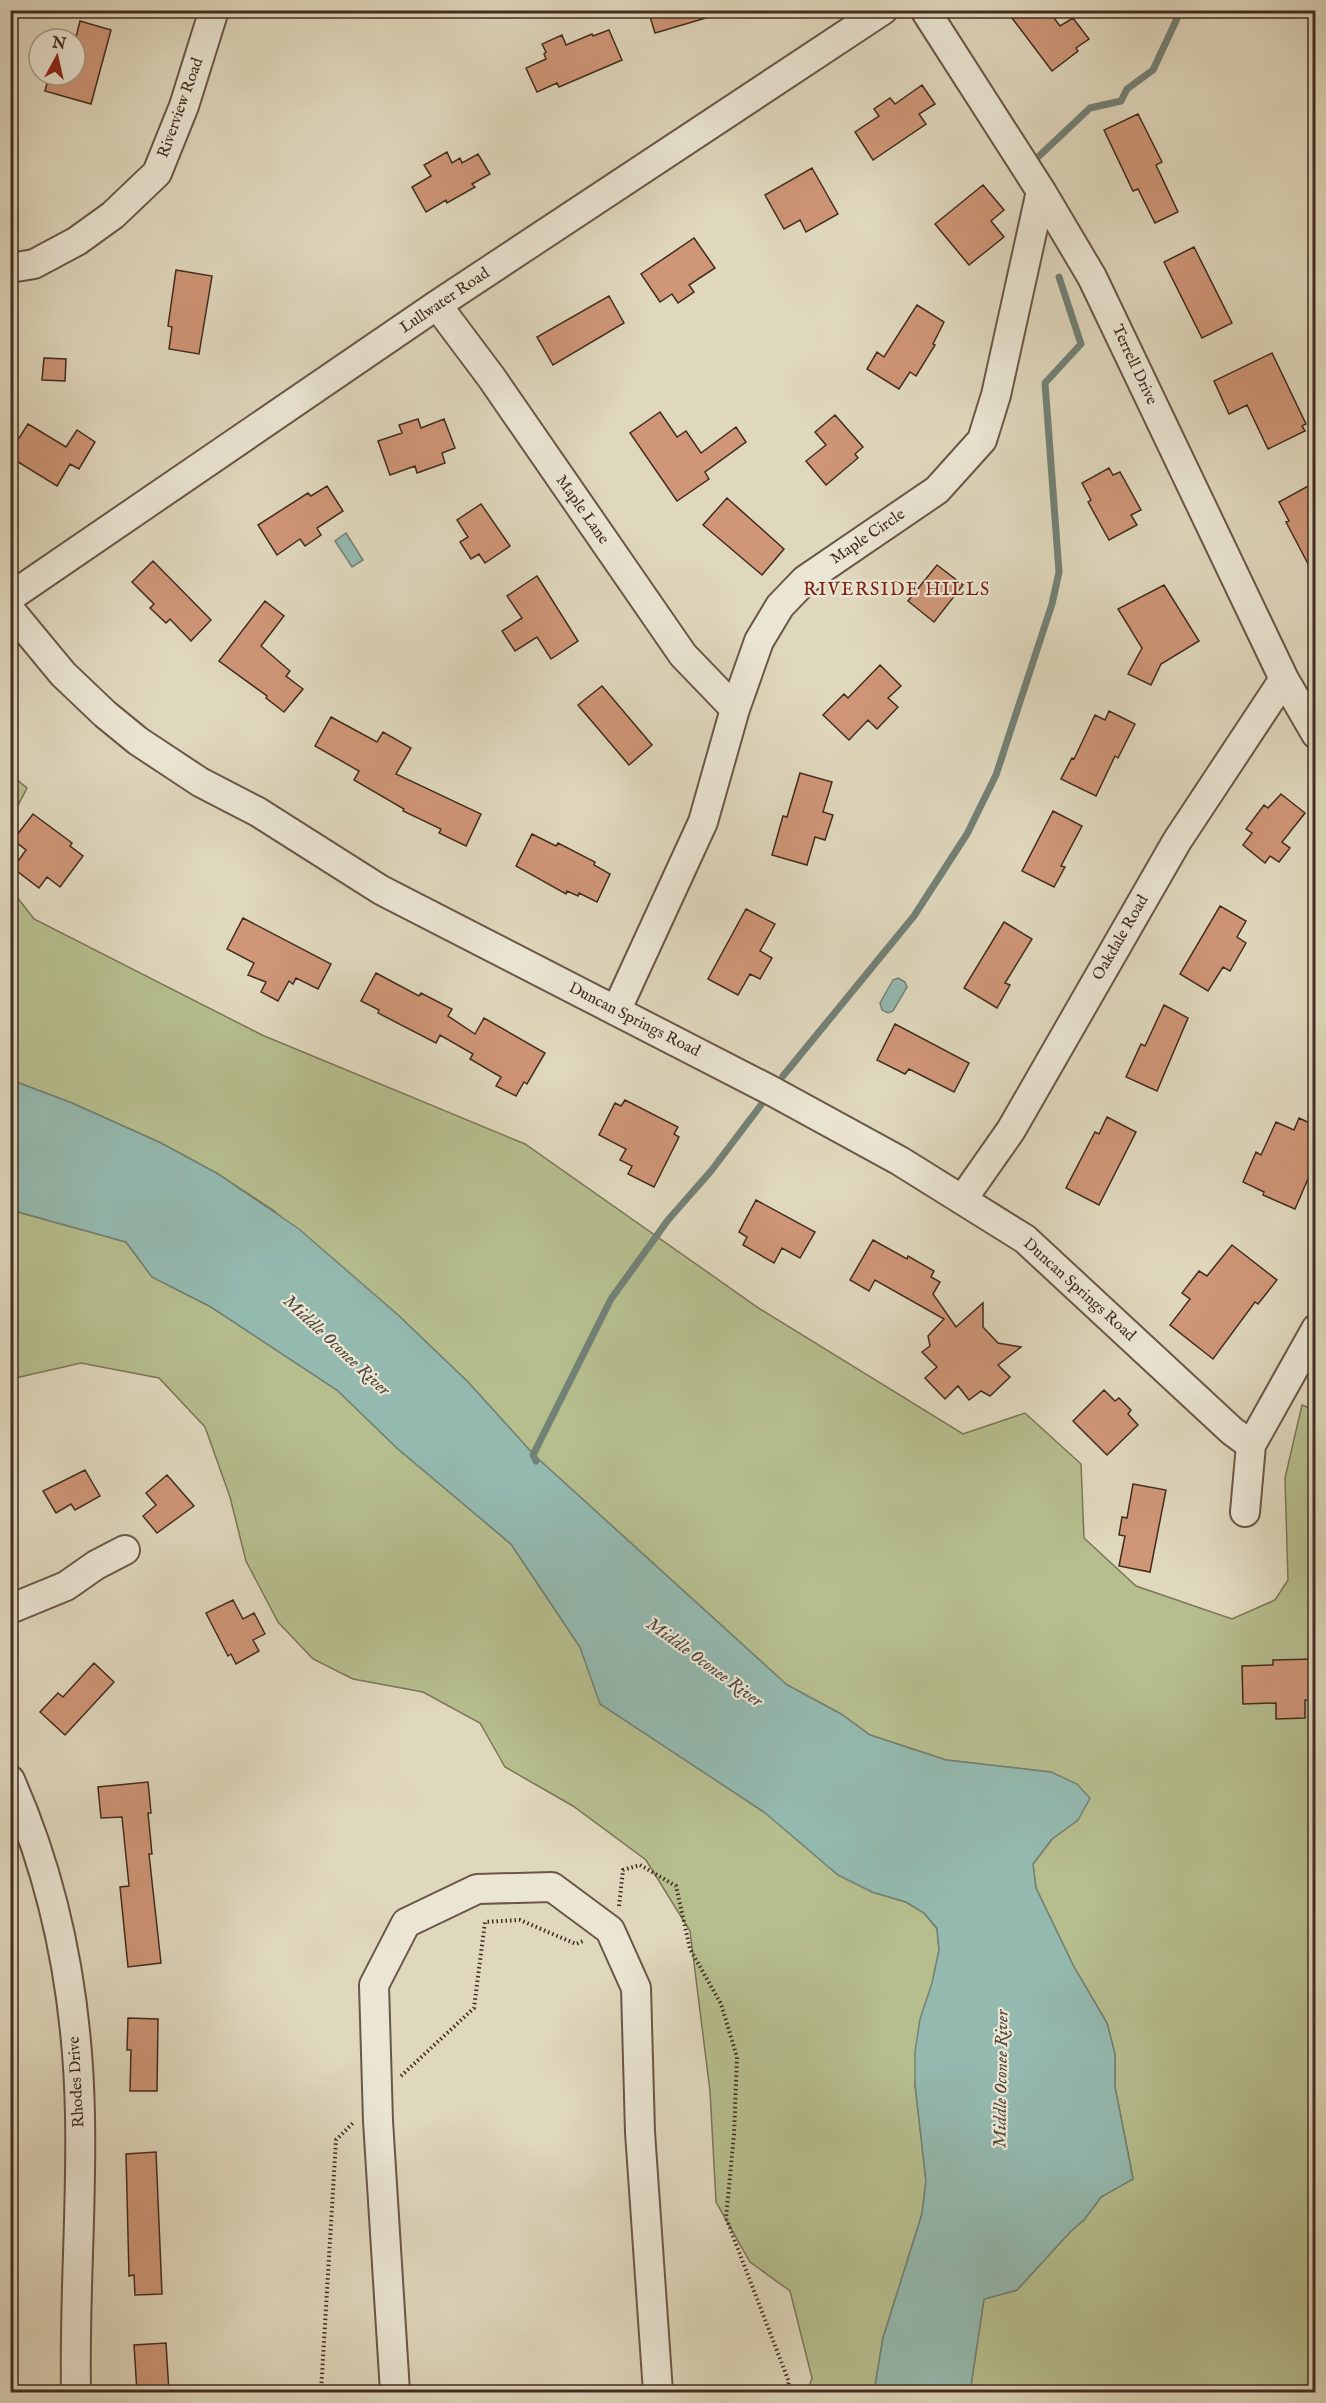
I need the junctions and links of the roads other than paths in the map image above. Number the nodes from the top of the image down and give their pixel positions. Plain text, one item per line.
1 (214, 10) edge
2 (883, 10) edge
3 (925, 10) edge
4 (1041, 191) junction
5 (10, 268) edge
6 (438, 305) junction
7 (10, 597) edge
8 (10, 610) edge
9 (1284, 679) junction
10 (735, 709) junction
11 (1316, 734) edge
12 (616, 1011) junction
13 (962, 1200) junction
14 (1316, 1329) edge
15 (1251, 1445) junction
16 (1245, 1512) dead end
17 (124, 1550) dead end
18 (10, 1609) edge
19 (10, 1780) edge
20 (76, 2392) edge
21 (395, 2392) edge
22 (658, 2392) edge

1 - 5 street, Riverview Road
2 - 6 street, Lullwater Road
3 - 4 street, Terrell Drive
4 - 9 street, Terrell Drive
4 - 10 street, Maple Circle
6 - 7 street, Lullwater Road
6 - 10 street, Maple Lane
8 - 12 street, Duncan Springs Road
9 - 11 street, Terrell Drive
9 - 13 street, Oakdale Road
10 - 12 street, Maple Circle
12 - 13 street, Duncan Springs Road
13 - 15 street, Duncan Springs Road
14 - 15 street
15 - 16 street
17 - 18 street
19 - 20 street, Rhodes Drive
21 - 22 street

